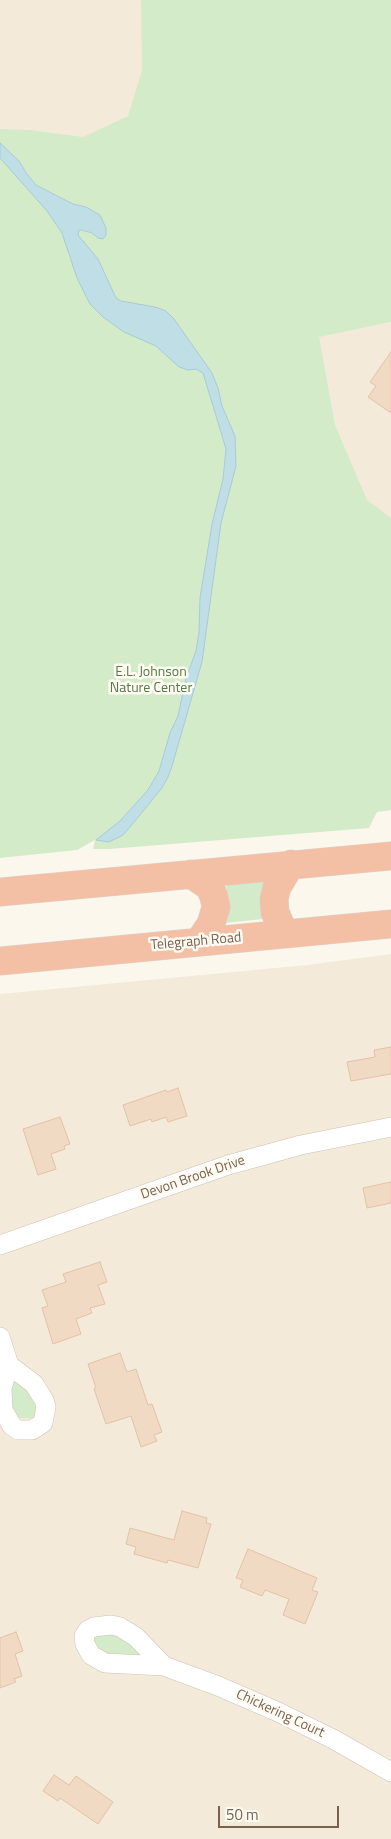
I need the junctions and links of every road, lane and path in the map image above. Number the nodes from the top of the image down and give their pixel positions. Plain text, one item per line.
1 (391, 856) edge
2 (291, 864) junction
3 (192, 874) junction
4 (0, 892) edge
5 (391, 924) edge
6 (287, 934) junction
7 (199, 942) junction
8 (0, 961) edge
9 (391, 1127) edge
10 (0, 1245) edge
11 (0, 1338) edge
12 (9, 1365) dead end
13 (164, 1666) dead end
14 (391, 1772) edge

1 - 2 highway
2 - 3 highway
2 - 6 highway
3 - 4 highway
3 - 7 highway
5 - 6 highway, Telegraph Road
6 - 7 highway, Telegraph Road
7 - 8 highway, Telegraph Road
9 - 10 street, Devon Brook Drive
11 - 12 street
13 - 14 street, Chickering Court

